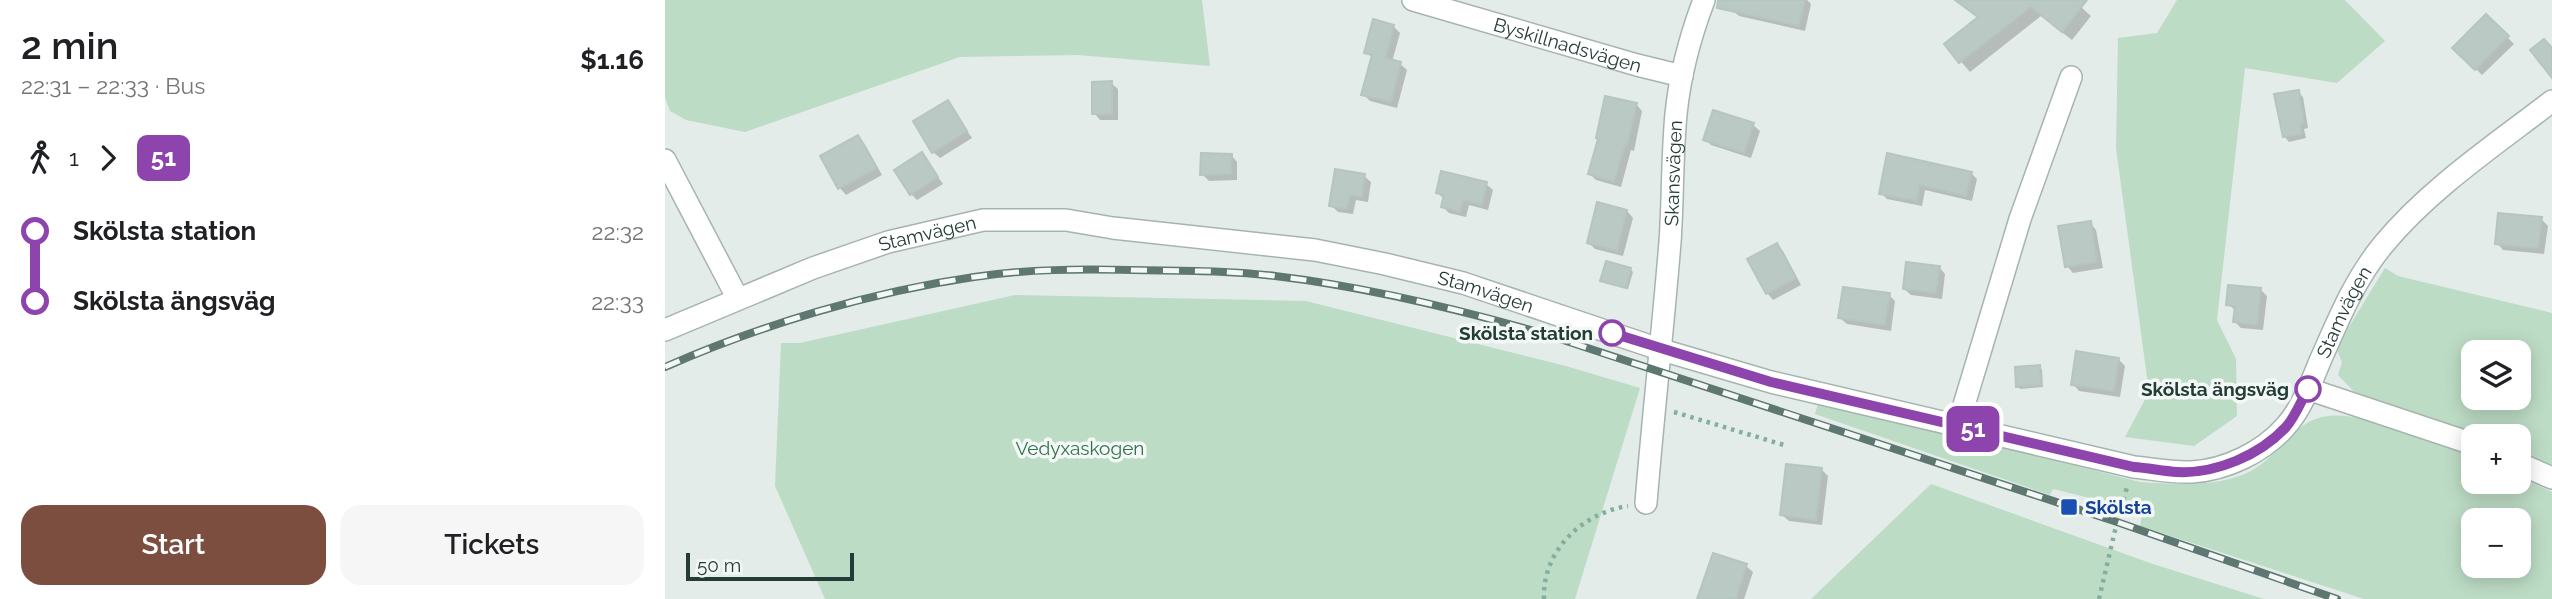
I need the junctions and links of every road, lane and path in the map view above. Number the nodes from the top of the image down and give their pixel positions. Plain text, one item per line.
1 (1413, 0) edge
2 (1704, 0) edge
3 (1682, 76) junction
4 (2071, 77) dead end
5 (2552, 101) edge
6 (665, 160) edge
7 (738, 299) junction
8 (665, 330) edge
9 (1662, 350) junction
10 (2308, 389) junction
11 (1654, 406) junction
12 (1958, 425) junction
13 (2461, 440) edge
14 (1784, 444) dead end
15 (2531, 469) edge
16 (2552, 478) edge
17 (1646, 503) joint
18 (2120, 512) dead end
19 (1543, 599) edge
20 (2099, 599) edge

1 - 3 street, Byskillnadsvägen
2 - 3 street, Skansvägen
3 - 9 street, Skansvägen
4 - 12 street
5 - 10 street, Stamvägen
6 - 7 street
7 - 8 street, Stamvägen
7 - 9 street, Stamvägen
9 - 11 street, Skansvägen
9 - 12 street, Stamvägen
10 - 12 street, Stamvägen
10 - 13 street
11 - 14 path
11 - 17 street, Skansvägen
15 - 16 street
17 - 19 path
18 - 20 path

